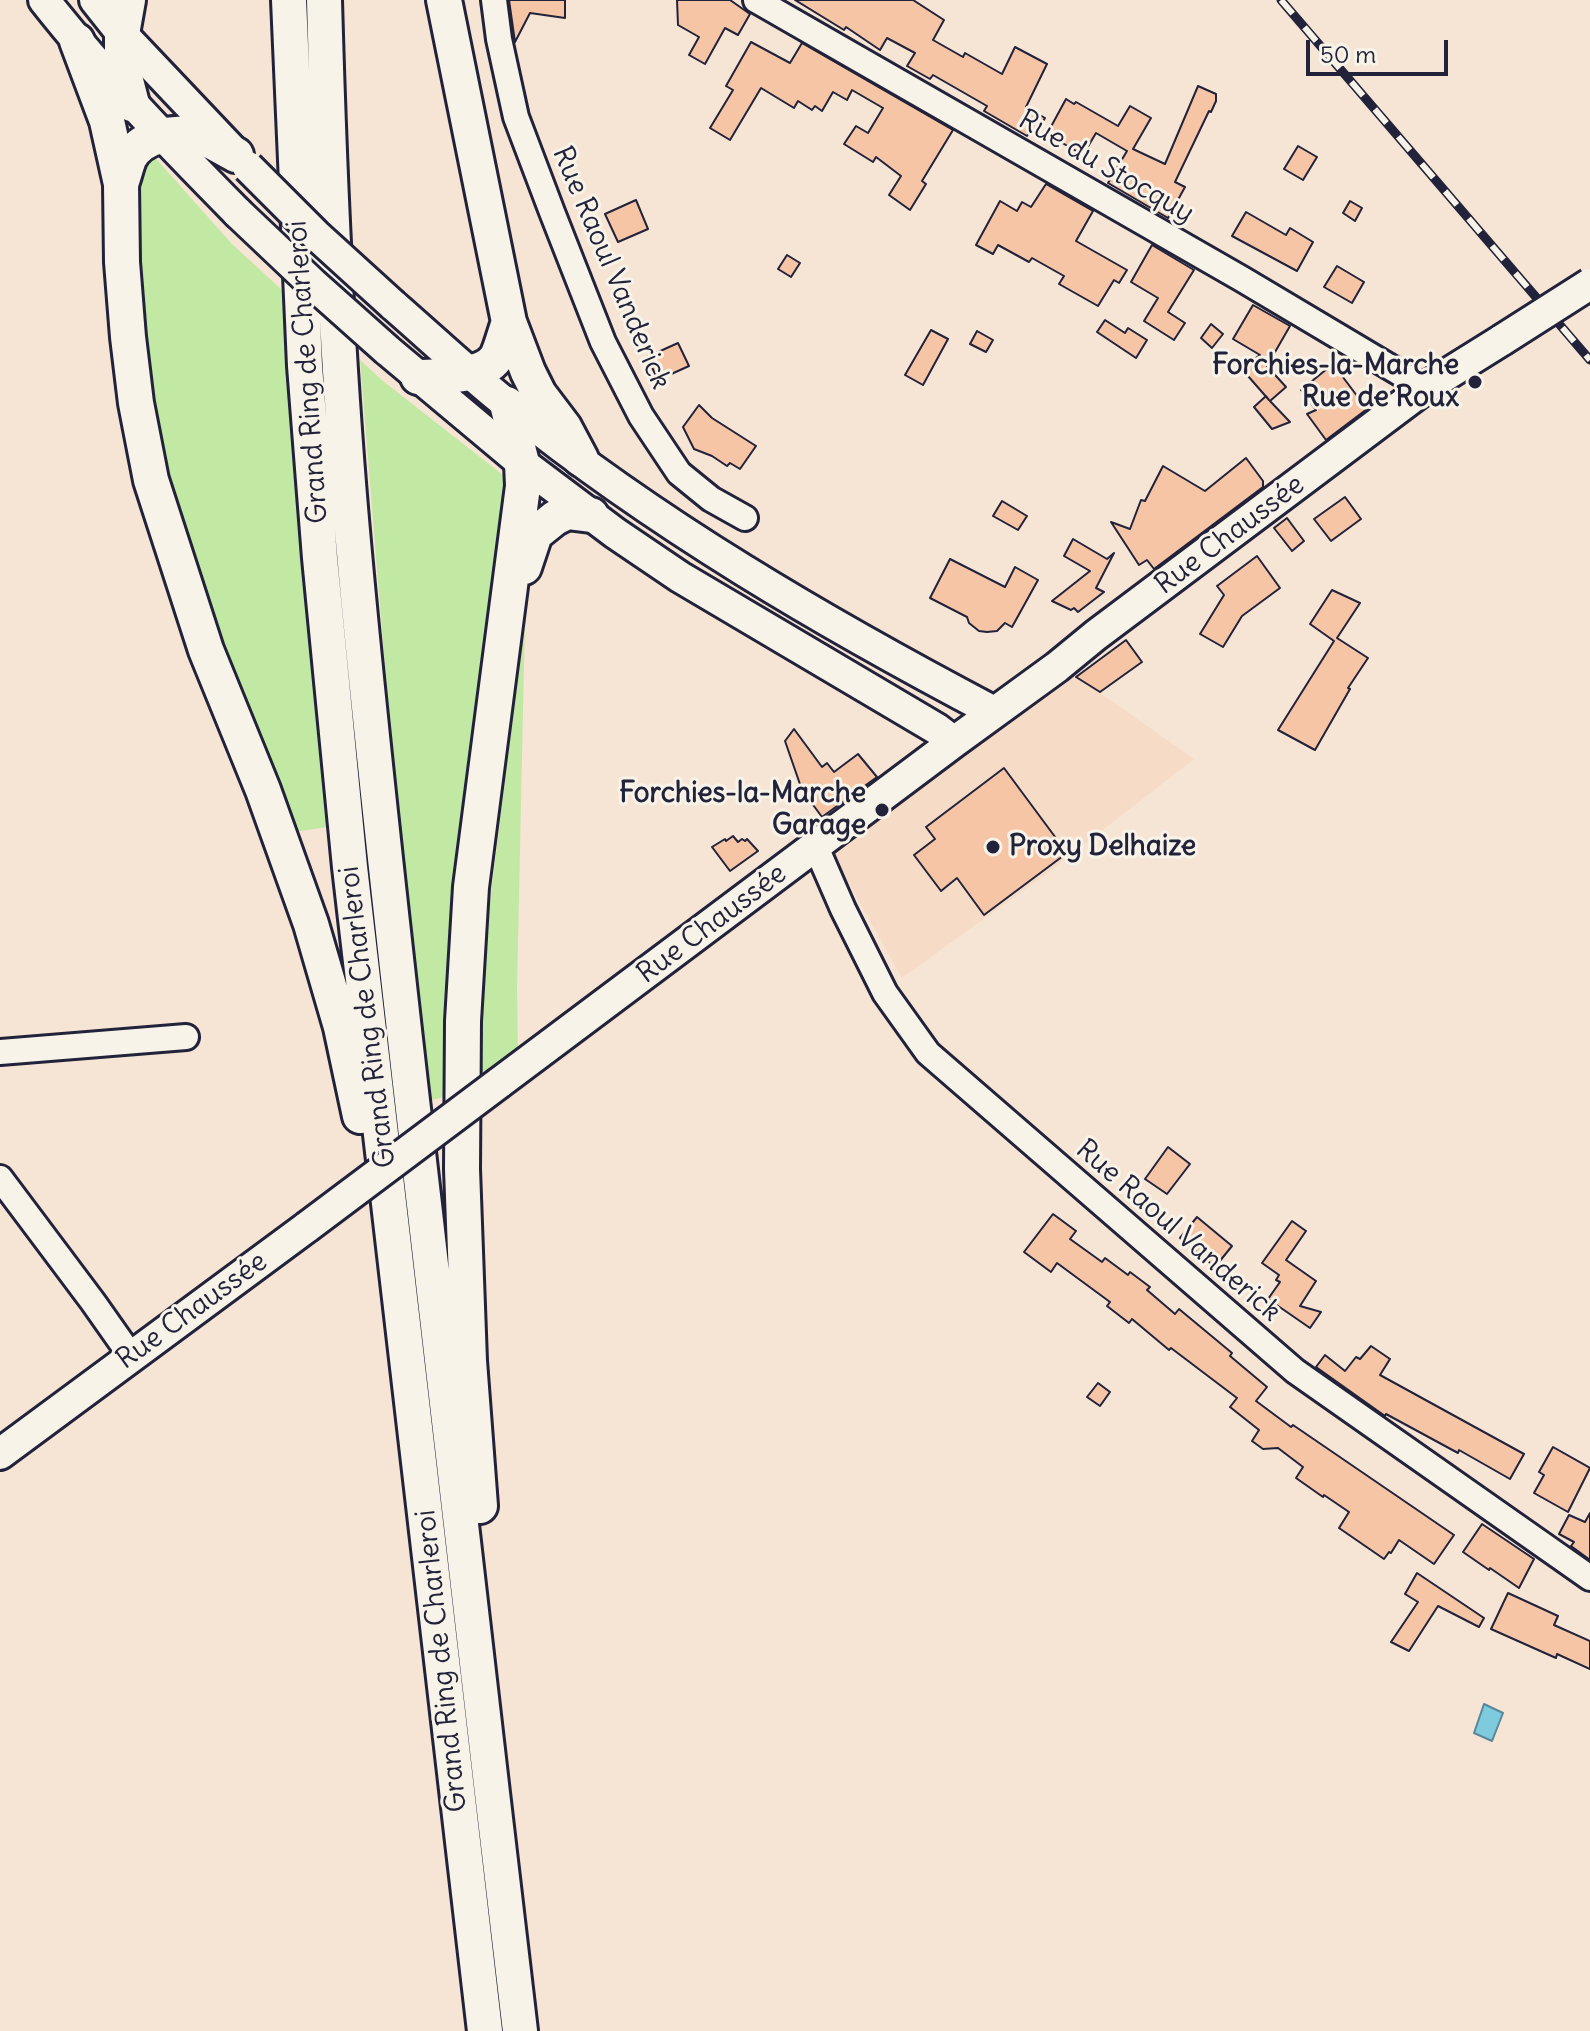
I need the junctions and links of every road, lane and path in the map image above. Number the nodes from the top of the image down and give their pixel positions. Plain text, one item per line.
1 (44, 0) edge
2 (95, 0) edge
3 (128, 0) edge
4 (289, 0) edge
5 (324, 0) edge
6 (444, 0) edge
7 (494, 0) edge
8 (756, 0) edge
9 (122, 34) junction
10 (77, 41) junction
11 (132, 104) junction
12 (162, 136) junction
13 (242, 161) junction
14 (121, 184) junction
15 (1590, 284) edge
16 (509, 322) junction
17 (472, 373) junction
18 (418, 377) junction
19 (1425, 388) junction
20 (507, 404) junction
21 (581, 459) junction
22 (522, 463) junction
23 (591, 515) junction
24 (745, 518) dead end
25 (506, 625) junction
26 (994, 712) junction
27 (954, 742) junction
28 (816, 847) junction
29 (186, 1037) dead end
30 (0, 1052) edge
31 (0, 1178) edge
32 (389, 1193) junction
33 (131, 1356) junction
34 (0, 1454) edge
35 (1590, 1578) edge
36 (474, 1640) junction
37 (485, 2031) edge
38 (520, 2031) edge

1 - 10 main road
2 - 9 main road
3 - 9 highway
4 - 32 highway, Grand Ring de Charleroi
5 - 36 highway, Grand Ring de Charleroi
6 - 16 highway
7 - 24 street, Rue Raoul Vanderick
8 - 19 street, Rue du Stocquy
9 - 11 highway
9 - 13 main road
10 - 11 main road
10 - 14 highway
11 - 12 main road
12 - 13 highway
12 - 14 highway
12 - 18 main road, bridge
13 - 17 main road, bridge
14 - 32 highway
15 - 19 main road, Rue Chaussée, bridge
16 - 17 highway
16 - 21 highway
17 - 18 highway
17 - 20 main road
18 - 22 main road
19 - 26 main road, Rue Chaussée
20 - 21 main road
20 - 22 highway
21 - 26 main road
22 - 23 main road
22 - 25 highway
23 - 25 highway
23 - 27 main road
25 - 36 highway
26 - 27 main road, Rue Chaussée
27 - 28 main road, Rue Chaussée
28 - 33 main road, Rue Chaussée, bridge
28 - 35 street, Rue Raoul Vanderick
29 - 30 street
31 - 33 street
32 - 37 highway, Grand Ring de Charleroi
33 - 34 main road, Rue Chaussée
36 - 38 highway, Grand Ring de Charleroi

